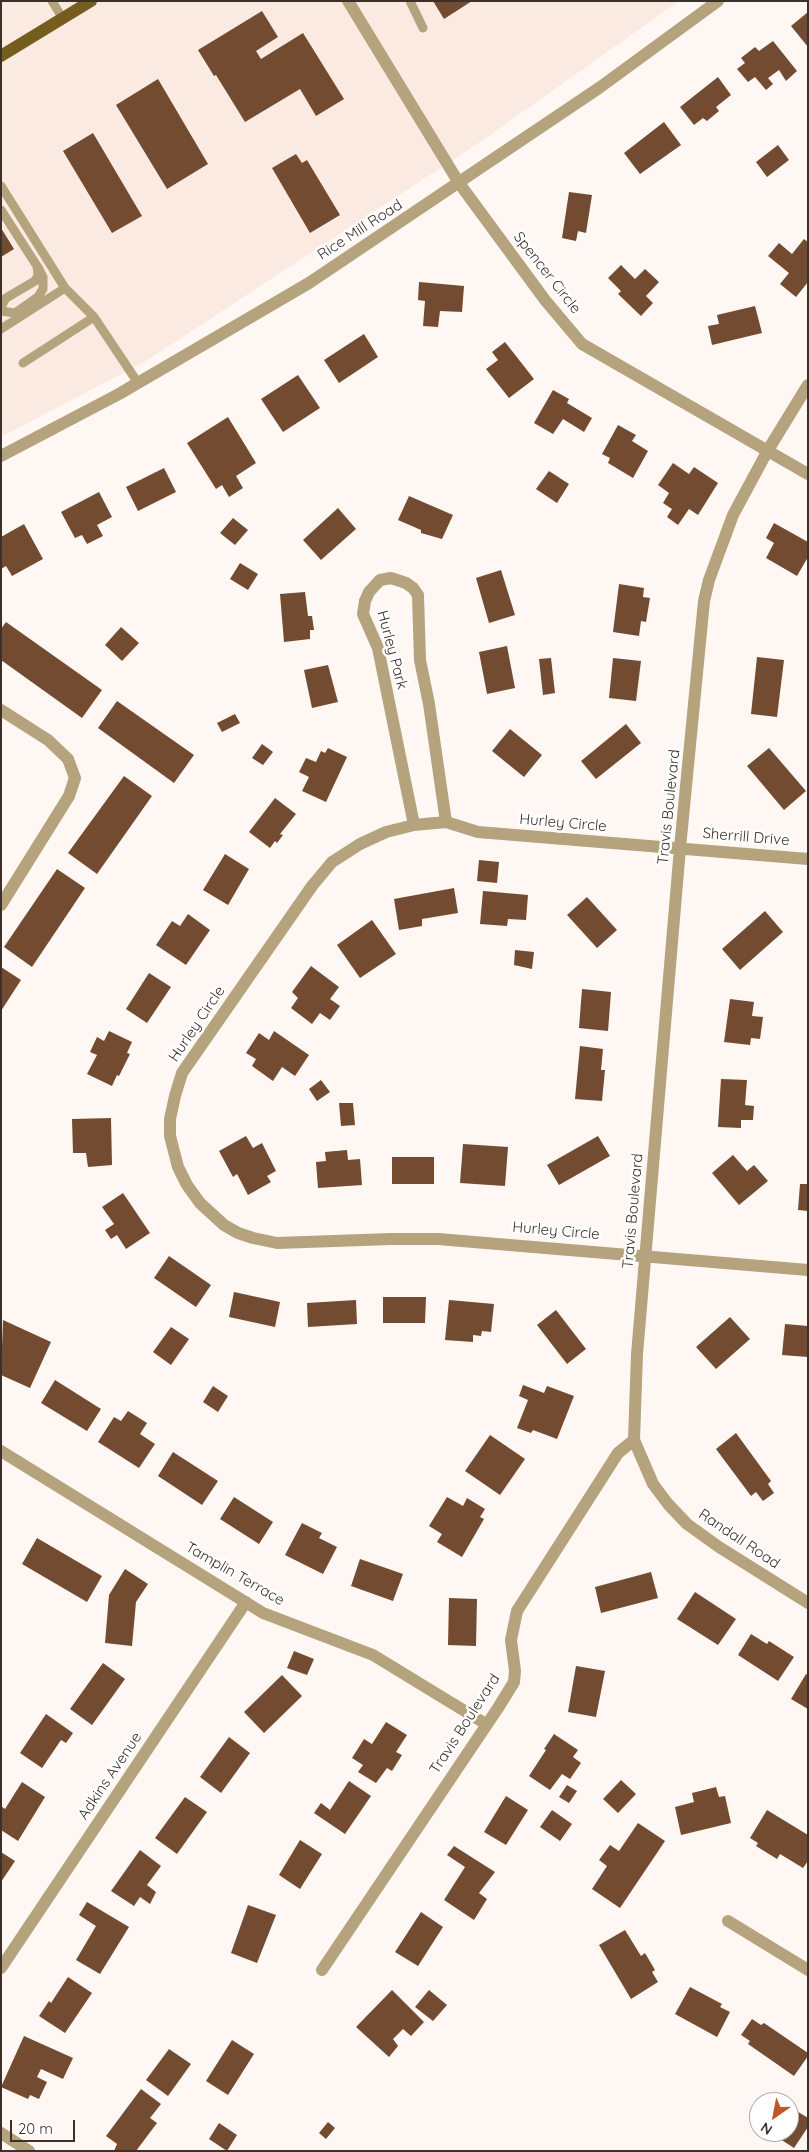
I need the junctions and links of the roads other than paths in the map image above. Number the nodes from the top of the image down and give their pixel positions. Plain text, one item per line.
1 (52, 1) edge
2 (91, 1) edge
3 (348, 1) edge
4 (410, 1) edge
5 (718, 1) edge
6 (63, 19) junction
7 (424, 28) dead end
8 (1, 56) edge
9 (458, 183) junction
10 (1, 186) edge
11 (1, 210) edge
12 (37, 266) junction
13 (65, 288) junction
14 (1, 306) edge
15 (1, 311) edge
16 (94, 316) junction
17 (1, 329) edge
18 (23, 363) dead end
19 (138, 383) junction
20 (808, 385) edge
21 (768, 450) junction
22 (1, 456) edge
23 (808, 474) edge
24 (1, 710) edge
25 (446, 822) junction
26 (414, 825) junction
27 (680, 848) junction
28 (808, 859) edge
29 (1, 905) edge
30 (646, 1255) junction
31 (808, 1270) edge
32 (634, 1440) junction
33 (1, 1451) edge
34 (246, 1602) junction
35 (808, 1603) edge
36 (486, 1724) junction
37 (728, 1921) dead end
38 (1, 1968) edge
39 (322, 1970) dead end
40 (808, 1970) edge
41 (1, 2133) edge
42 (29, 2151) edge

1 - 6 lane
2 - 6 main road
3 - 9 street, Spencer Circle
4 - 7 lane
5 - 9 street, Rice Mill Road
6 - 8 main road
9 - 19 street, Rice Mill Road
9 - 21 street, Spencer Circle
10 - 13 lane
11 - 12 lane
12 - 14 lane
12 - 15 lane
13 - 16 lane
13 - 17 lane
16 - 18 lane
16 - 19 lane
19 - 22 street, Rice Mill Road
20 - 21 street, Travis Boulevard
21 - 23 street, Spencer Circle
21 - 27 street, Travis Boulevard
24 - 29 street
25 - 26 street, Hurley Circle
25 - 26 street, Hurley Park
25 - 27 street, Hurley Circle
26 - 30 street, Hurley Circle
27 - 28 street, Sherrill Drive
27 - 30 street, Travis Boulevard
30 - 31 street, Hurley Circle
30 - 32 street, Travis Boulevard
32 - 35 street, Randall Road
32 - 36 street, Travis Boulevard
33 - 34 street, Tamplin Terrace
34 - 36 street, Tamplin Terrace
34 - 38 street, Adkins Avenue
36 - 39 street, Travis Boulevard
37 - 40 street
41 - 42 street

